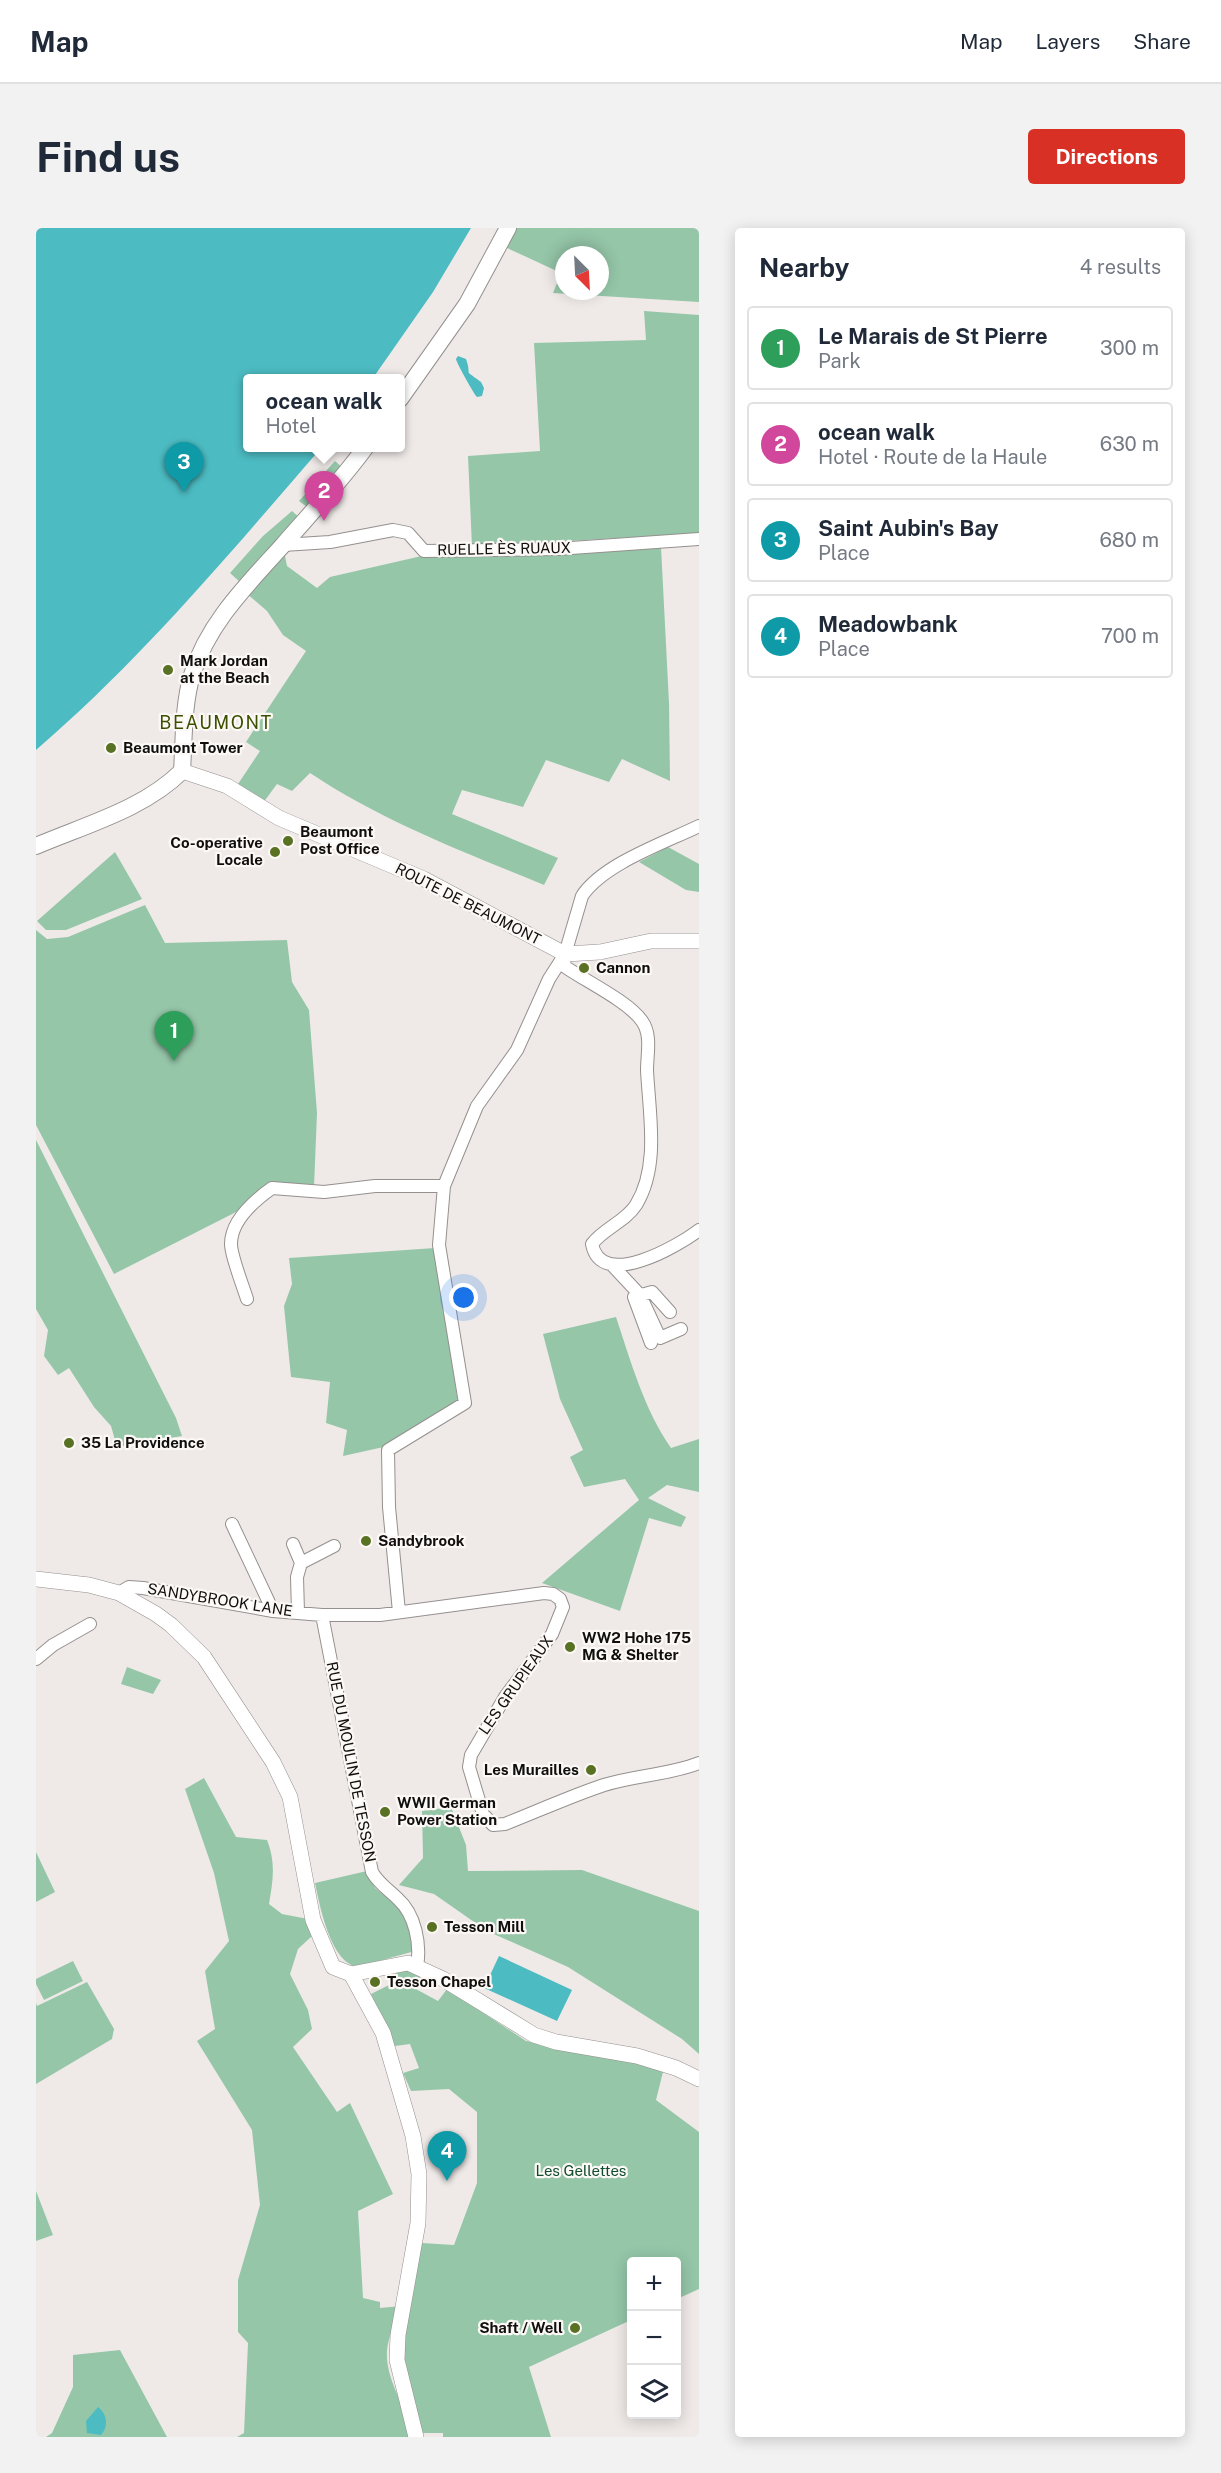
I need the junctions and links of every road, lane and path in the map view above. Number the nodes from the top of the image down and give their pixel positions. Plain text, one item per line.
1 (508, 228) edge
2 (405, 392) edge
3 (361, 452) edge
4 (699, 539) edge
5 (283, 545) junction
6 (183, 771) junction
7 (699, 826) edge
8 (36, 846) edge
9 (699, 941) edge
10 (565, 954) junction
11 (444, 1186) junction
12 (699, 1230) edge
13 (612, 1265) junction
14 (640, 1294) junction
15 (247, 1299) dead end
16 (670, 1312) dead end
17 (681, 1329) dead end
18 (651, 1343) dead end
19 (232, 1524) dead end
20 (293, 1544) dead end
21 (334, 1546) dead end
22 (302, 1563) junction
23 (36, 1579) edge
24 (118, 1593) junction
25 (273, 1611) junction
26 (298, 1612) junction
27 (399, 1612) junction
28 (322, 1615) junction
29 (90, 1624) dead end
30 (36, 1659) edge
31 (699, 1763) edge
32 (417, 1966) junction
33 (351, 1974) junction
34 (699, 2079) edge
35 (416, 2437) edge

1 - 2 highway
3 - 5 highway
4 - 5 street, RUELLE ÈS RUAUX
5 - 6 highway
6 - 8 highway
6 - 10 main road, ROUTE DE BEAUMONT
7 - 10 street
9 - 10 main road
10 - 11 street
10 - 13 street
11 - 15 street
11 - 27 street
12 - 13 street
13 - 14 street
14 - 16 street
14 - 17 street
14 - 18 street
19 - 25 street
20 - 22 street
21 - 22 street
22 - 26 street
23 - 24 main road
24 - 25 street, SANDYBROOK LANE
24 - 33 main road
25 - 26 street, SANDYBROOK LANE
26 - 28 street, SANDYBROOK LANE
27 - 28 street, LES GRUPIEAUX
27 - 31 street, LES GRUPIEAUX
28 - 32 street, RUE DU MOULIN DE TESSON
29 - 30 street
32 - 33 main road
32 - 34 main road
33 - 35 main road

